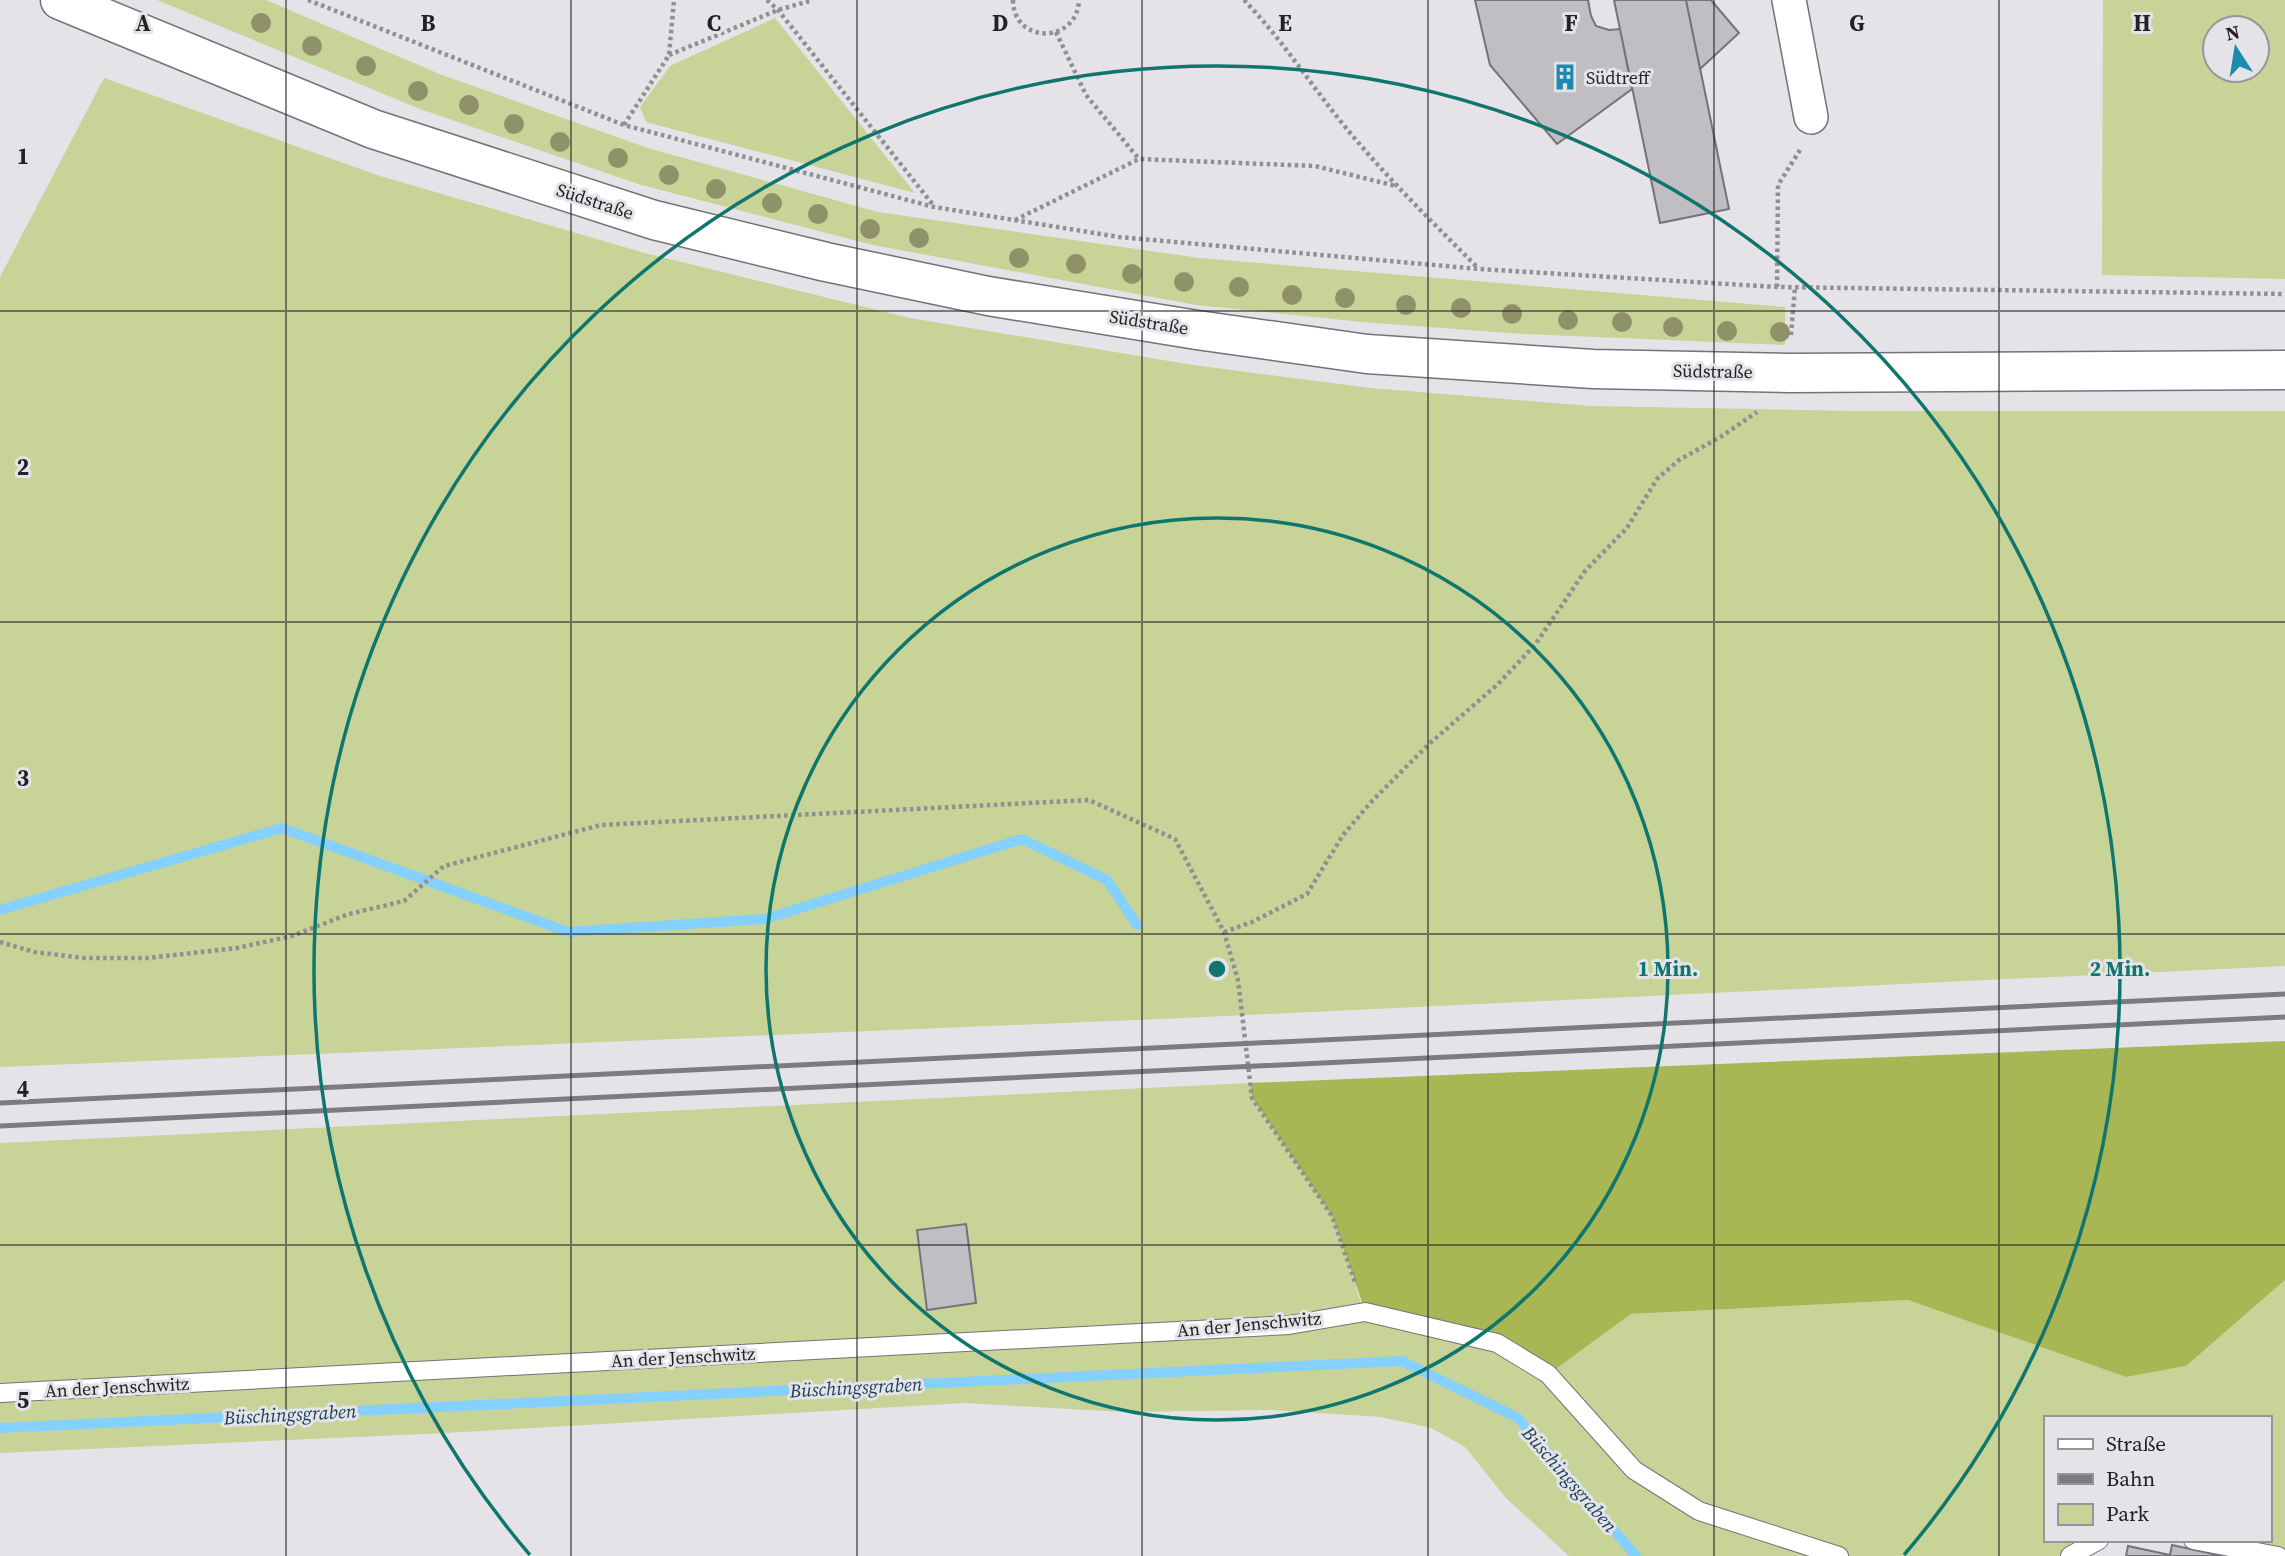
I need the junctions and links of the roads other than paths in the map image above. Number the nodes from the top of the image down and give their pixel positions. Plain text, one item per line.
1 (60, 0) edge
2 (1789, 0) edge
3 (1811, 117) road end
4 (2285, 370) edge
5 (0, 1393) edge
6 (2095, 1542) edge
7 (2204, 1542) edge
8 (1839, 1556) edge
9 (2070, 1556) edge
10 (2278, 1556) edge

1 - 4 main road, Südstraße
2 - 3 street
5 - 8 lane, An der Jenschwitz
6 - 9 lane
7 - 10 lane

